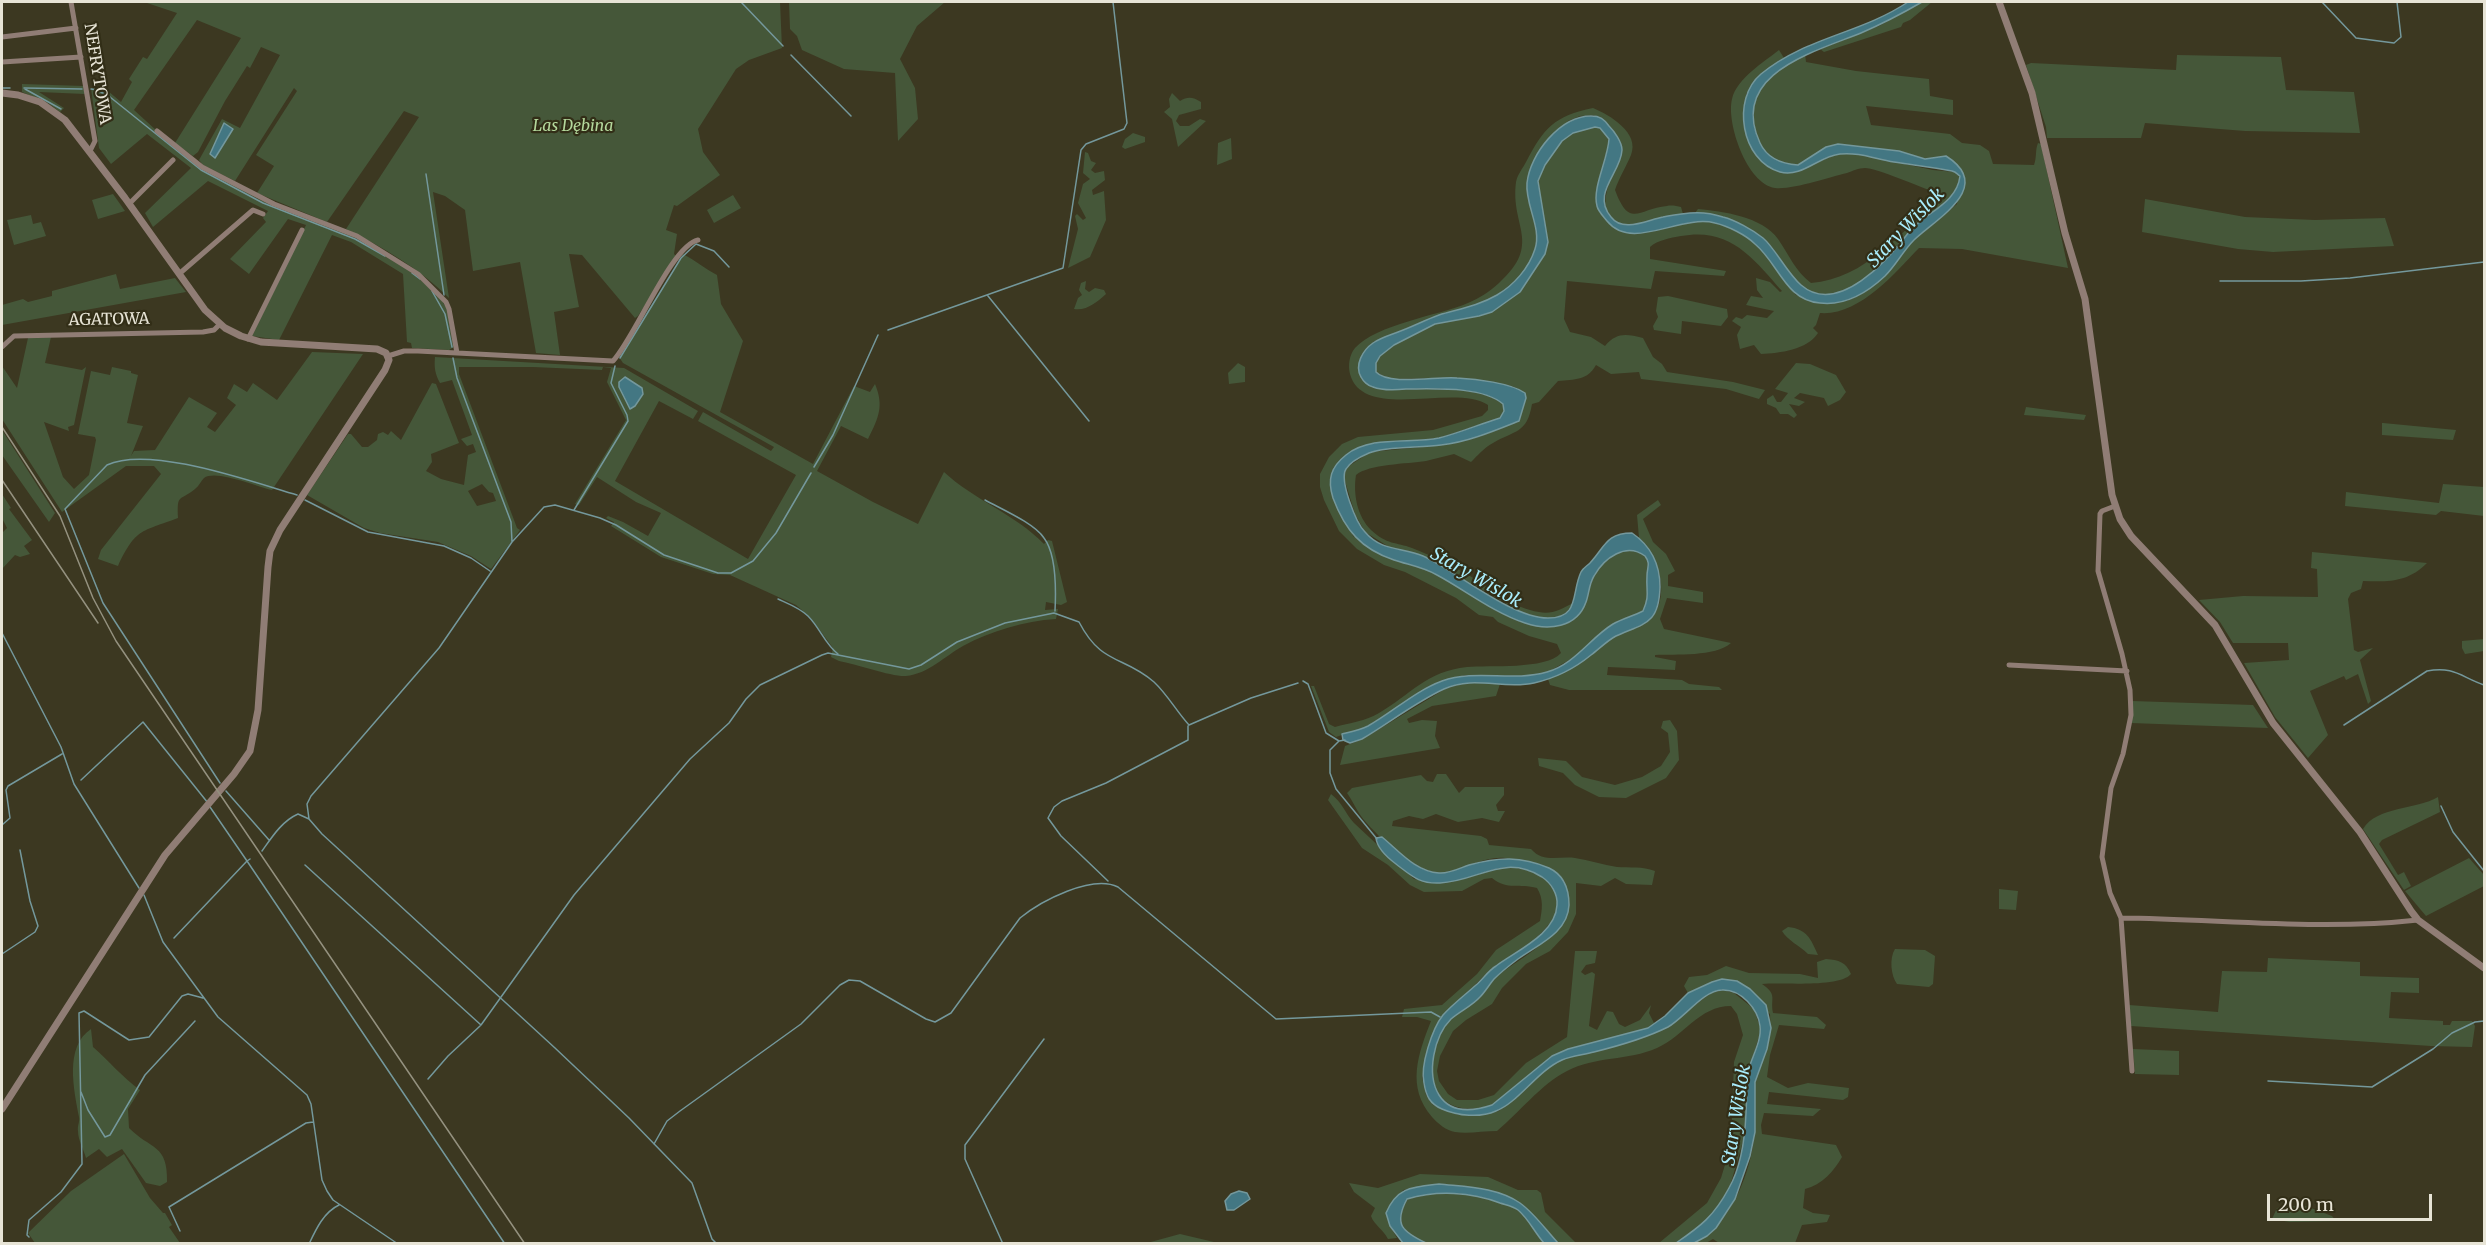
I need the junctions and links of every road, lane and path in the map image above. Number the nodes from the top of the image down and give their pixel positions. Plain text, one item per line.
1 (71, 2) edge
2 (1999, 2) edge
3 (76, 28) junction
4 (2, 37) edge
5 (81, 57) junction
6 (2, 62) edge
7 (2, 93) edge
8 (158, 132) dead end
9 (90, 151) junction
10 (173, 160) dead end
11 (129, 204) junction
12 (263, 214) dead end
13 (302, 230) dead end
14 (698, 240) dead end
15 (179, 274) junction
16 (220, 324) junction
17 (248, 339) junction
18 (2, 347) edge
19 (457, 353) junction
20 (388, 356) junction
21 (2115, 506) junction
22 (2009, 665) dead end
23 (2127, 671) junction
24 (2121, 918) junction
25 (2418, 920) junction
26 (2484, 968) edge
27 (2132, 1071) dead end
28 (2, 1109) edge

1 - 3 street, NEFRYTOWA
2 - 21 street
3 - 4 street
3 - 5 street, NEFRYTOWA
5 - 6 street
5 - 9 street, NEFRYTOWA
7 - 9 street
8 - 19 street
9 - 11 street
10 - 11 street
11 - 15 street
12 - 15 street
13 - 17 street
14 - 19 street
15 - 16 street
16 - 17 street
16 - 18 street, AGATOWA
17 - 20 street
19 - 20 street
20 - 28 street
21 - 23 street
21 - 25 street
22 - 23 street
23 - 24 street
24 - 25 street
24 - 27 street
25 - 26 street

